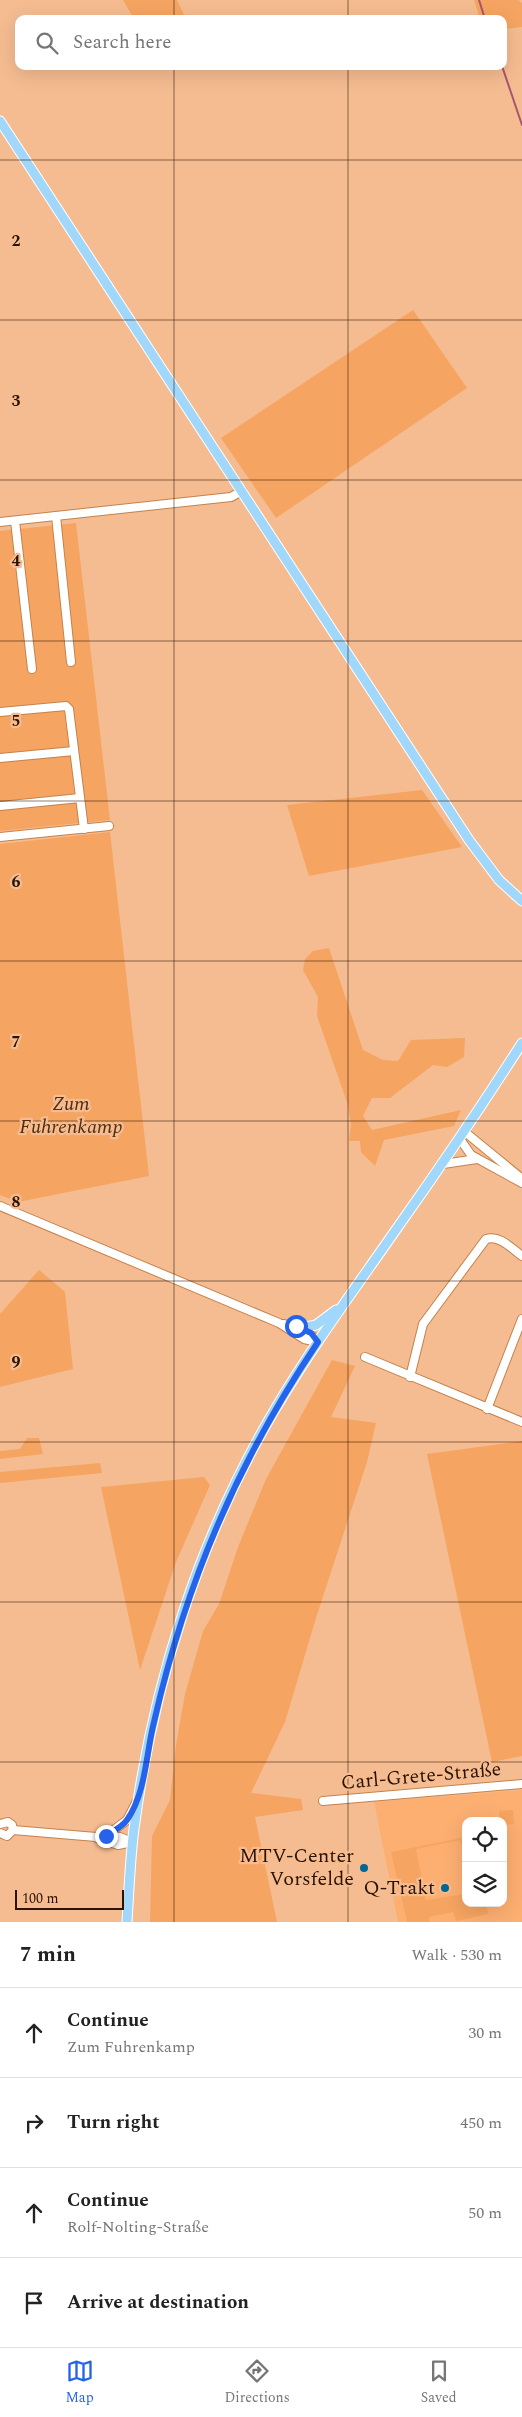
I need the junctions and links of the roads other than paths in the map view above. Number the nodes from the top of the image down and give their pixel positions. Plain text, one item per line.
1 (0, 121) edge
2 (242, 491) junction
3 (56, 516) junction
4 (15, 521) junction
5 (0, 522) edge
6 (71, 662) dead end
7 (32, 669) dead end
8 (0, 712) edge
9 (74, 751) junction
10 (0, 758) edge
11 (80, 798) junction
12 (0, 806) edge
13 (109, 826) dead end
14 (84, 829) junction
15 (0, 837) edge
16 (522, 901) edge
17 (522, 1043) edge
18 (462, 1136) junction
19 (477, 1159) junction
20 (443, 1164) junction
21 (522, 1181) edge
22 (0, 1206) edge
23 (522, 1256) edge
24 (344, 1304) junction
25 (522, 1319) edge
26 (279, 1323) junction
27 (301, 1328) junction
28 (318, 1342) junction
29 (365, 1357) dead end
30 (410, 1377) junction
31 (487, 1409) junction
32 (522, 1422) edge
33 (522, 1784) edge
34 (139, 1797) junction
35 (323, 1801) dead end
36 (1, 1821) edge
37 (13, 1830) junction
38 (0, 1835) edge
39 (106, 1836) junction
40 (96, 1838) junction
41 (132, 1842) junction
42 (128, 1922) edge

1 - 2 main road
2 - 3 street
2 - 16 main road
3 - 4 street
3 - 6 street
4 - 5 street
4 - 7 street
8 - 9 street
9 - 10 street
9 - 11 street
11 - 12 street
11 - 14 street
13 - 14 street
14 - 15 street
17 - 18 main road
18 - 19 street
18 - 20 main road
18 - 21 street
19 - 20 street
19 - 21 street
20 - 24 main road
22 - 26 street
23 - 30 street
24 - 27 main road
24 - 28 main road
25 - 31 street
26 - 27 street
26 - 28 street
27 - 28 street
28 - 34 main road
29 - 30 street
30 - 31 street
31 - 32 street
33 - 35 street, Carl-Grete-Straße
34 - 39 street
34 - 41 main road
36 - 37 street
37 - 38 street
37 - 40 street
39 - 40 street
39 - 41 street
40 - 41 street
41 - 42 main road

